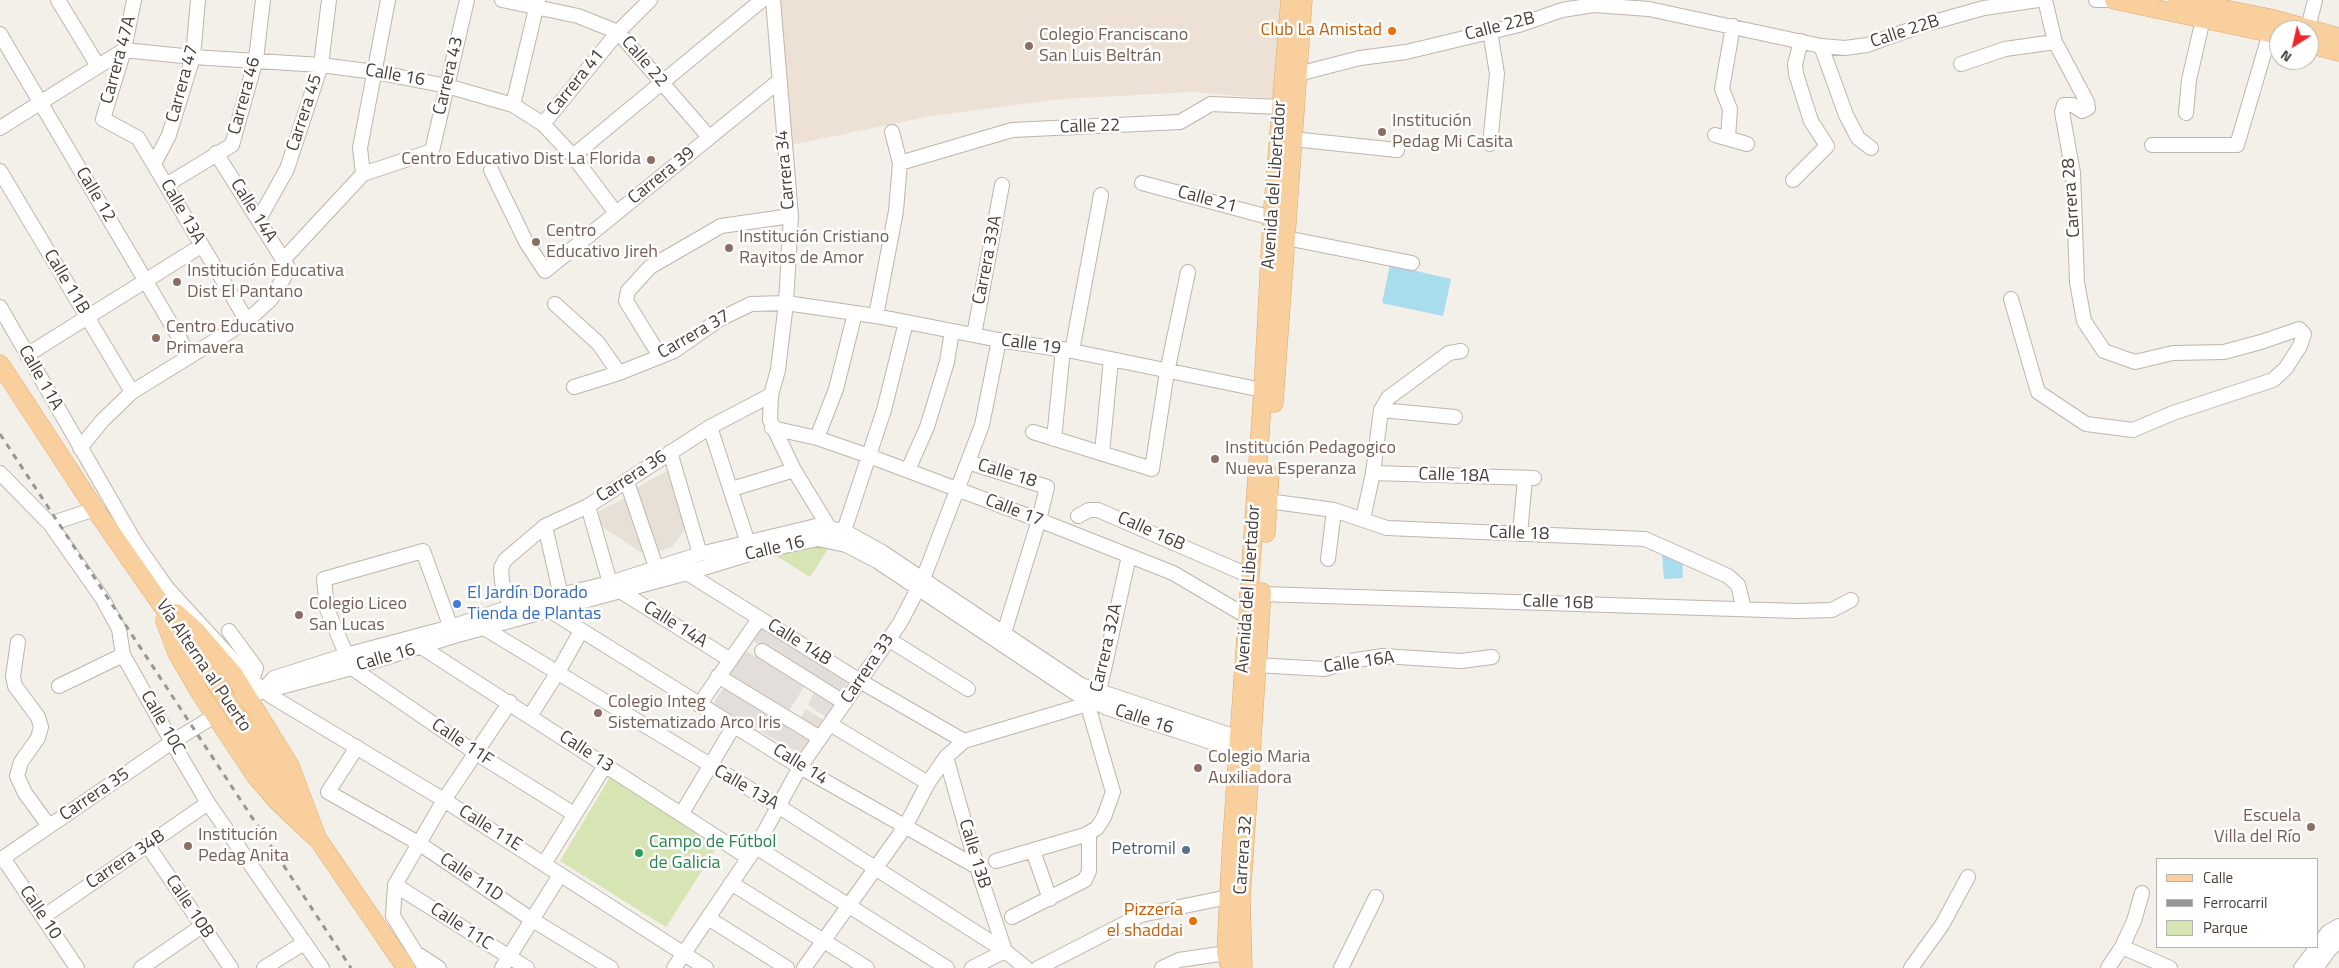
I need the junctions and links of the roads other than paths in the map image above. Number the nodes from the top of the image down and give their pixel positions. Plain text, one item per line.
1 (58, 0) edge
2 (134, 0) edge
3 (198, 0) edge
4 (263, 0) edge
5 (329, 0) edge
6 (388, 0) edge
7 (466, 0) edge
8 (502, 0) edge
9 (650, 0) edge
10 (762, 0) edge
11 (774, 0) edge
12 (1290, 0) edge
13 (1303, 0) edge
14 (2038, 0) edge
15 (2045, 0) edge
16 (2096, 0) edge
17 (2115, 0) edge
18 (2178, 0) edge
19 (2315, 0) edge
20 (537, 3) edge
21 (1650, 4) edge
22 (2149, 4) edge
23 (1563, 5) edge
24 (2199, 13) junction
25 (2311, 20) edge
26 (1733, 26) junction
27 (2269, 28) edge
28 (1490, 31) junction
29 (618, 32) junction
30 (2269, 32) edge
31 (0, 34) edge
32 (2319, 36) edge
33 (2339, 37) edge
34 (1801, 41) junction
35 (2055, 42) junction
36 (2319, 42) edge
37 (1821, 46) junction
38 (124, 50) junction
39 (2269, 52) edge
40 (2339, 52) edge
41 (193, 57) junction
42 (256, 60) junction
43 (1961, 64) dead end
44 (321, 65) junction
45 (98, 66) junction
46 (375, 72) junction
47 (1298, 74) junction
48 (779, 81) junction
49 (662, 83) junction
50 (447, 86) junction
51 (40, 103) junction
52 (513, 105) junction
53 (1280, 107) junction
54 (2186, 113) dead end
55 (103, 119) joint
56 (543, 124) junction
57 (0, 128) edge
58 (892, 132) dead end
59 (709, 137) junction
60 (1293, 139) junction
61 (1490, 144) dead end
62 (1747, 144) dead end
63 (2152, 145) dead end
64 (1871, 148) dead end
65 (1397, 150) dead end
66 (216, 153) junction
67 (572, 156) junction
68 (900, 163) junction
69 (154, 164) junction
70 (491, 170) dead end
71 (0, 171) edge
72 (363, 174) junction
73 (1793, 180) dead end
74 (1142, 183) dead end
75 (166, 185) junction
76 (1002, 185) dead end
77 (1101, 195) dead end
78 (616, 213) junction
79 (791, 216) junction
80 (1272, 218) junction
81 (258, 219) junction
82 (1286, 238) junction
83 (201, 246) junction
84 (1412, 263) dead end
85 (286, 265) junction
86 (1188, 272) dead end
87 (146, 281) junction
88 (2011, 299) dead end
89 (786, 303) junction
90 (555, 304) dead end
91 (0, 307) edge
92 (855, 313) junction
93 (876, 316) junction
94 (86, 317) junction
95 (247, 321) junction
96 (906, 322) junction
97 (952, 331) junction
98 (974, 336) junction
99 (999, 340) junction
100 (1068, 350) junction
101 (1461, 351) dead end
102 (27, 354) junction
103 (190, 356) junction
104 (660, 356) junction
105 (1111, 359) junction
106 (0, 364) edge
107 (619, 372) junction
108 (1167, 372) junction
109 (574, 387) dead end
110 (132, 392) junction
111 (1269, 392) junction
112 (771, 395) junction
113 (1381, 410) junction
114 (1455, 417) dead end
115 (710, 427) junction
116 (772, 428) junction
117 (1032, 432) dead end
118 (817, 438) junction
119 (1054, 439) junction
120 (80, 448) junction
121 (670, 452) junction
122 (1102, 453) junction
123 (870, 456) junction
124 (968, 462) junction
125 (794, 470) junction
126 (908, 470) junction
127 (1373, 473) junction
128 (2, 480) edge
129 (627, 482) junction
130 (732, 489) junction
131 (958, 489) junction
132 (1268, 501) junction
133 (588, 506) junction
134 (95, 509) junction
135 (1334, 510) junction
136 (1078, 516) dead end
137 (1363, 519) junction
138 (1039, 520) junction
139 (50, 524) junction
140 (545, 526) junction
141 (837, 530) junction
142 (1520, 534) junction
143 (748, 542) junction
144 (700, 554) junction
145 (1129, 556) junction
146 (1328, 559) dead end
147 (657, 570) junction
148 (687, 574) junction
149 (1250, 576) junction
150 (920, 584) junction
151 (615, 587) junction
152 (155, 594) junction
153 (1261, 594) junction
154 (561, 596) junction
155 (1852, 600) dead end
156 (510, 607) junction
157 (1744, 609) junction
158 (549, 610) junction
159 (1248, 616) junction
160 (759, 619) junction
161 (484, 628) junction
162 (229, 631) dead end
163 (580, 631) junction
164 (452, 632) junction
165 (1004, 634) junction
166 (888, 639) junction
167 (18, 642) dead end
168 (423, 648) junction
169 (762, 651) dead end
170 (123, 655) junction
171 (346, 655) junction
172 (1492, 657) dead end
173 (729, 659) junction
174 (1256, 665) junction
175 (352, 668) junction
176 (558, 672) junction
177 (718, 676) junction
178 (860, 681) junction
179 (59, 686) dead end
180 (968, 689) dead end
181 (258, 691) junction
182 (1094, 700) junction
183 (510, 702) junction
184 (845, 703) junction
185 (699, 705) junction
186 (215, 716) junction
187 (530, 716) junction
188 (735, 724) junction
189 (830, 724) junction
190 (191, 731) joint
191 (820, 738) junction
192 (964, 741) junction
193 (172, 742) junction
194 (357, 747) junction
195 (1245, 747) junction
196 (476, 753) junction
197 (946, 757) junction
198 (606, 764) junction
199 (710, 767) junction
200 (800, 767) junction
201 (928, 783) junction
202 (444, 800) junction
203 (208, 802) junction
204 (778, 806) junction
205 (682, 813) junction
206 (574, 814) junction
207 (49, 826) junction
208 (905, 827) junction
209 (1089, 834) junction
210 (318, 840) junction
211 (420, 844) junction
212 (148, 846) junction
213 (1034, 850) junction
214 (752, 852) junction
215 (1, 859) edge
216 (996, 861) dead end
217 (544, 864) junction
218 (977, 867) junction
219 (876, 869) junction
220 (560, 875) junction
221 (1968, 876) dead end
222 (731, 883) junction
223 (395, 885) junction
224 (2142, 893) dead end
225 (1228, 897) junction
226 (1376, 897) dead end
227 (1050, 899) junction
228 (850, 905) junction
229 (42, 917) junction
230 (1012, 917) dead end
231 (708, 918) junction
232 (531, 919) junction
233 (202, 926) junction
234 (2339, 926) edge
235 (823, 940) junction
236 (2339, 941) edge
237 (304, 942) junction
238 (2319, 945) edge
239 (2122, 946) junction
240 (2316, 948) edge
241 (1005, 950) junction
242 (416, 952) junction
243 (683, 954) junction
244 (1228, 960) edge
245 (505, 963) edge
246 (77, 968) edge
247 (140, 968) edge
248 (231, 968) edge
249 (264, 968) edge
250 (322, 968) edge
251 (406, 968) edge
252 (425, 968) edge
253 (439, 968) edge
254 (527, 968) edge
255 (611, 968) edge
256 (674, 968) edge
257 (706, 968) edge
258 (787, 968) edge
259 (804, 968) edge
260 (867, 968) edge
261 (947, 968) edge
262 (972, 968) edge
263 (1026, 968) edge
264 (1038, 968) edge
265 (1162, 968) edge
266 (1242, 968) edge
267 (1341, 968) edge
268 (1911, 968) edge
269 (2108, 968) edge
270 (2170, 968) edge
271 (2301, 968) edge
272 (2316, 968) edge

1 - 45 street
2 - 38 street, Carrera 47A
3 - 41 street, Carrera 47
4 - 42 street, Carrera 46
5 - 44 street, Carrera 45
6 - 46 street
7 - 50 street, Carrera 43
8 - 20 street, Calle 22
9 - 29 street, Carrera 41
10 - 49 street
11 - 48 street, Carrera 34
12 - 53 main road, Avenida del Libertador
13 - 47 main road, Avenida del Libertador
14 - 37 street, Calle 22B
15 - 35 street
16 - 17 street
17 - 22 main road
18 - 24 main road
19 - 25 street
20 - 29 street, Calle 22
20 - 52 street
21 - 23 street, Calle 22B
21 - 26 street, Calle 22B
22 - 24 main road
23 - 28 street, Calle 22B
24 - 27 main road
24 - 30 main road
24 - 54 street
26 - 34 street, Calle 22B
26 - 62 street
28 - 47 street, Calle 22B
28 - 61 street
29 - 49 street, Calle 22
29 - 56 street, Carrera 41
31 - 51 street, Calle 12
32 - 33 main road
34 - 37 street, Calle 22B
34 - 73 street
35 - 43 street
35 - 88 street, Carrera 28
36 - 40 main road
37 - 64 street
38 - 41 street, Calle 16
38 - 45 street
38 - 55 street, Carrera 47A
39 - 63 street
41 - 42 street, Calle 16
41 - 69 street, Carrera 47
42 - 44 street, Calle 16
42 - 66 street, Carrera 46
44 - 46 street, Calle 16
44 - 81 street, Carrera 45
45 - 51 street
46 - 50 street, Calle 16
46 - 72 street
47 - 60 main road, Avenida del Libertador
48 - 59 street, Carrera 39
48 - 79 street, Carrera 34
49 - 59 street, Calle 22
49 - 67 street
50 - 52 street, Calle 16
50 - 72 street, Carrera 43
51 - 57 street
51 - 87 street, Calle 12
52 - 56 street, Calle 16
53 - 68 street, Calle 22
53 - 80 main road, Avenida del Libertador
55 - 69 street, Calle 13A
56 - 67 street, Calle 16
58 - 68 street
59 - 78 street, Carrera 39
60 - 65 street
60 - 82 main road, Avenida del Libertador
66 - 75 street, Carrera 46
66 - 81 street, Calle 14A
67 - 78 street, Calle 16
68 - 93 street
69 - 75 street, Calle 13A
70 - 78 street, Carrera 39
71 - 94 street, Calle 11B
72 - 85 street
74 - 80 street, Calle 21
75 - 83 street, Calle 13A
76 - 98 street, Carrera 33A
77 - 100 street
79 - 89 street, Carrera 34
79 - 104 street
80 - 111 main road, Avenida del Libertador
81 - 85 street, Calle 14A
82 - 84 street
82 - 111 main road, Avenida del Libertador
83 - 87 street
83 - 95 street, Calle 13A
85 - 95 street
86 - 108 street
87 - 94 street
87 - 103 street, Calle 12
89 - 92 street, Calle 19
89 - 104 street, Carrera 37
89 - 112 street, Carrera 34
90 - 107 street
91 - 102 street, Calle 11A
92 - 93 street, Calle 19
92 - 118 street
93 - 96 street, Calle 19
94 - 102 street
94 - 110 street, Calle 11B
95 - 103 street
96 - 97 street, Calle 19
96 - 123 street
97 - 98 street, Calle 19
97 - 126 street
98 - 99 street, Calle 19
99 - 100 street, Calle 19
99 - 124 street, Carrera 33
100 - 105 street, Calle 19
100 - 119 street
101 - 113 street
102 - 120 street, Calle 11A
103 - 110 street
104 - 107 street, Carrera 37
105 - 108 street, Calle 19
105 - 122 street
106 - 134 main road, Vía Alterna al Puerto
107 - 109 street, Carrera 37
108 - 111 street, Calle 19
108 - 122 street
110 - 120 street
111 - 132 main road, Avenida del Libertador
111 - 149 main road, Avenida del Libertador
112 - 115 street, Carrera 36
112 - 116 street, Carrera 34
113 - 114 street
113 - 127 street
115 - 121 street, Carrera 36
115 - 130 street
116 - 118 street, Calle 17
116 - 125 street, Calle 16
117 - 119 street
118 - 123 street, Calle 17
119 - 122 street
120 - 181 street, Calle 11A
121 - 129 street, Carrera 36
121 - 144 street
123 - 126 street, Calle 17
123 - 141 street
124 - 131 street, Carrera 33
124 - 138 street, Calle 18
125 - 130 street
125 - 141 street, Calle 16
126 - 131 street, Calle 17
127 - 137 street
127 - 142 street, Calle 18A
128 - 139 street, Calle 10C
129 - 133 street, Carrera 36
129 - 147 street
130 - 143 street
131 - 138 street, Calle 17
131 - 150 street, Carrera 33
132 - 135 street, Calle 18
132 - 153 main road, Avenida del Libertador
133 - 140 street, Carrera 36
133 - 151 street
134 - 139 street
134 - 152 main road, Vía Alterna al Puerto
135 - 137 street, Calle 18
135 - 146 street
136 - 149 street, Calle 16B
137 - 142 street, Calle 18
138 - 145 street, Calle 17
138 - 165 street
139 - 170 street, Calle 10C
140 - 154 street
140 - 156 street, Carrera 36
141 - 143 street, Calle 16
141 - 150 street, Calle 16
142 - 157 street, Calle 18
143 - 144 street, Calle 16
144 - 147 street, Calle 16
145 - 159 street, Calle 17
145 - 182 street, Carrera 32A
147 - 151 street, Calle 16
148 - 150 street, Calle 16
148 - 151 street, Calle 16
148 - 160 street, Calle 14B
149 - 159 main road, Avenida del Libertador
150 - 165 street, Calle 16
150 - 166 street, Carrera 33
150 - 182 street, Calle 16
151 - 154 street, Calle 16
151 - 158 street, Calle 16
151 - 173 street, Calle 14A
152 - 181 main road
152 - 186 main road
152 - 210 main road, Vía Alterna al Puerto, bridge
153 - 157 street, Calle 16B
153 - 174 main road, Avenida del Libertador
154 - 156 street, Calle 16
155 - 157 street, Calle 16B
156 - 164 street, Calle 16
158 - 161 street, Calle 16
158 - 163 street, Calle 14
159 - 195 main road, Avenida del Libertador
160 - 173 street
160 - 178 street, Calle 14B
161 - 164 street, Calle 16
161 - 176 street, Calle 13A
162 - 181 street
163 - 176 street
163 - 185 street, Calle 14
164 - 168 street, Calle 16
164 - 171 street, Calle 16
164 - 171 street
165 - 182 street, Calle 16
166 - 178 street, Carrera 33
166 - 180 street
167 - 207 street
168 - 175 street, Calle 16
168 - 183 street, Calle 13
169 - 184 street
170 - 179 street
170 - 193 street, Calle 10C
171 - 175 street
171 - 181 street, Calle 16
172 - 174 street, Calle 16A
173 - 177 street
174 - 195 main road, Avenida del Libertador
175 - 181 street, Calle 16
175 - 196 street, Calle 11F
176 - 187 street
176 - 199 street, Calle 13A
177 - 185 street
177 - 191 street
178 - 184 street, Carrera 33
178 - 192 street, Calle 14B
181 - 186 street, Calle 16
181 - 194 street, Calle 11E
181 - 210 main road
182 - 192 street, Carrera 32A
182 - 195 street, Calle 16
182 - 209 street
183 - 187 street, Calle 13
183 - 196 street
184 - 189 street, Carrera 33
185 - 188 street, Calle 14
186 - 190 street, Calle 16
186 - 210 main road
187 - 198 street, Calle 13
188 - 199 street
188 - 200 street, Calle 14
189 - 191 street, Carrera 33
189 - 201 street
190 - 193 street, Carrera 35
191 - 200 street, Carrera 33
192 - 197 street, Carrera 32A
193 - 203 street, Calle 10C
193 - 207 street, Carrera 35
194 - 202 street, Calle 11E
194 - 211 street, Calle 11D
195 - 225 main road, Avenida del Libertador
195 - 266 main road, Carrera 32
196 - 202 street
196 - 206 street, Calle 11F
197 - 201 street, Carrera 32A
197 - 218 street, Calle 13B
198 - 205 street, Calle 13
198 - 206 street
199 - 204 street, Calle 13A
199 - 205 street
200 - 204 street, Carrera 33
200 - 208 street, Calle 14
201 - 208 street, Carrera 32A
202 - 211 street
202 - 217 street, Calle 11E
203 - 212 street, Carrera 34B
203 - 237 street, Calle 10C
204 - 214 street, Carrera 33
204 - 219 street, Calle 13A
205 - 214 street, Calle 13
206 - 217 street
207 - 215 street, Carrera 35
208 - 218 street, Calle 14
208 - 219 street, Carrera 32A
209 - 213 street
209 - 227 street
210 - 251 main road, Vía Alterna al Puerto
211 - 223 street
211 - 232 street, Calle 11D
212 - 229 street, Carrera 34B
212 - 233 street, Calle 10B
213 - 216 street
213 - 227 street
214 - 222 street, Carrera 33
214 - 228 street, Calle 13
215 - 229 street, Calle 10
217 - 220 street, Calle 11E
218 - 241 street, Calle 13B
219 - 228 street, Carrera 32A
219 - 241 street, Calle 13A
220 - 232 street
220 - 243 street, Calle 11E
221 - 268 street
222 - 231 street, Carrera 33
222 - 235 street
223 - 242 street
223 - 245 street, Calle 11C
224 - 239 street
225 - 244 main road, Avenida del Libertador
225 - 264 street
226 - 267 street
227 - 230 street
228 - 235 street, Carrera 32A
228 - 261 street, Calle 13
229 - 246 street, Calle 10
231 - 243 street, Carrera 33
231 - 258 street
232 - 245 street
232 - 255 street, Calle 11D
233 - 247 street
233 - 248 street, Calle 10B
234 - 238 street
235 - 259 street, Carrera 32A
235 - 260 street
236 - 272 street
237 - 249 street
237 - 250 street, Calle 10C
239 - 269 street
239 - 270 street
240 - 271 street
241 - 262 street
241 - 263 street, Calle 13A
242 - 252 street
242 - 253 street
243 - 256 street, Carrera 33
243 - 257 street, Calle 11E
244 - 265 street
245 - 254 street, Calle 11C

